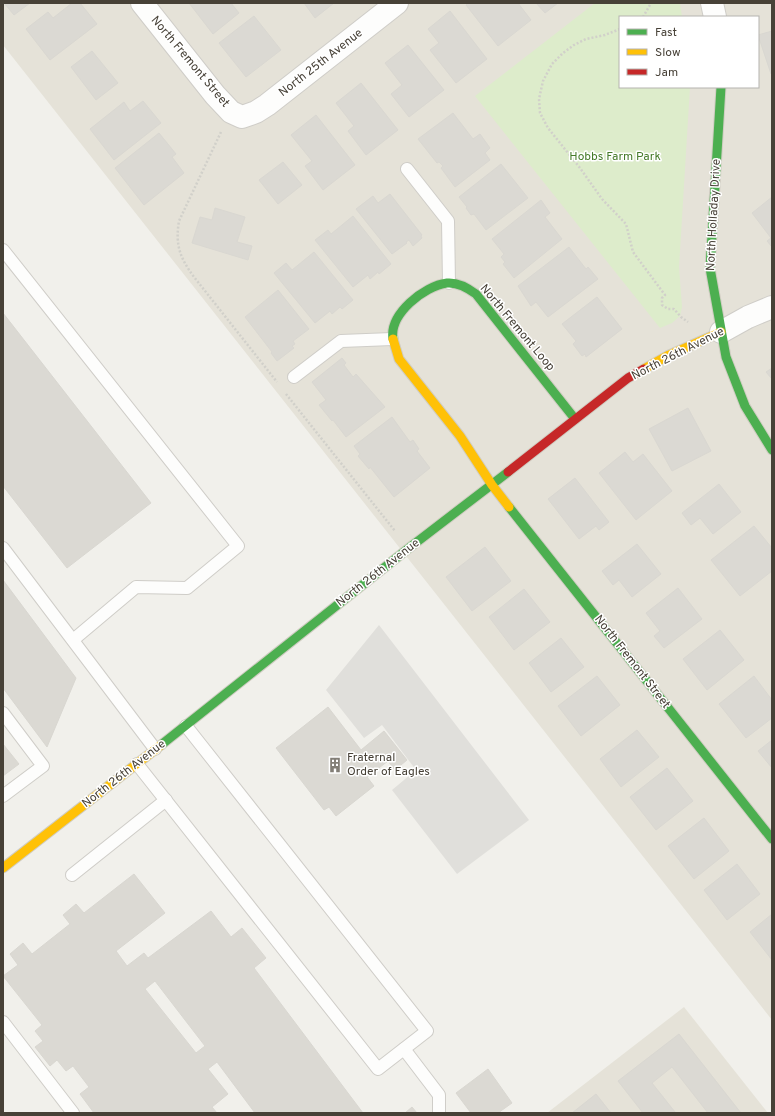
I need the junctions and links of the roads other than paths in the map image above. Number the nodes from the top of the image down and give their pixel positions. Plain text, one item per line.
1 (142, 3) edge
2 (397, 3) edge
3 (712, 3) edge
4 (715, 16) edge
5 (721, 88) edge
6 (237, 114) joint
7 (406, 169) dead end
8 (3, 250) edge
9 (449, 283) junction
10 (772, 307) edge
11 (722, 332) junction
12 (392, 339) junction
13 (294, 377) dead end
14 (575, 419) junction
15 (772, 450) edge
16 (492, 485) junction
17 (3, 548) edge
18 (73, 640) junction
19 (3, 713) edge
20 (186, 726) junction
21 (155, 749) junction
22 (137, 764) junction
23 (3, 796) edge
24 (166, 800) junction
25 (772, 838) edge
26 (3, 868) edge
27 (72, 874) dead end
28 (3, 1022) edge
29 (404, 1049) junction
30 (73, 1113) edge
31 (439, 1113) edge

1 - 6 street, North Fremont Street
2 - 6 street, North 25th Avenue
3 - 4 street
5 - 11 street, North Holladay Drive
7 - 9 lane
8 - 18 lane
9 - 12 street
9 - 14 street, North Fremont Loop
10 - 11 street, North 26th Avenue
11 - 14 street, North 26th Avenue
11 - 15 street, North Holladay Drive
12 - 13 lane
12 - 16 street
14 - 16 street, North 26th Avenue
16 - 20 street, North 26th Avenue
16 - 25 street, North Fremont Street
17 - 18 lane
18 - 21 lane
19 - 23 lane
20 - 21 street, North 26th Avenue
20 - 29 lane
21 - 22 street, North 26th Avenue
22 - 24 lane
22 - 26 street, North 26th Avenue
24 - 27 lane
24 - 29 lane
28 - 30 lane
29 - 31 lane

